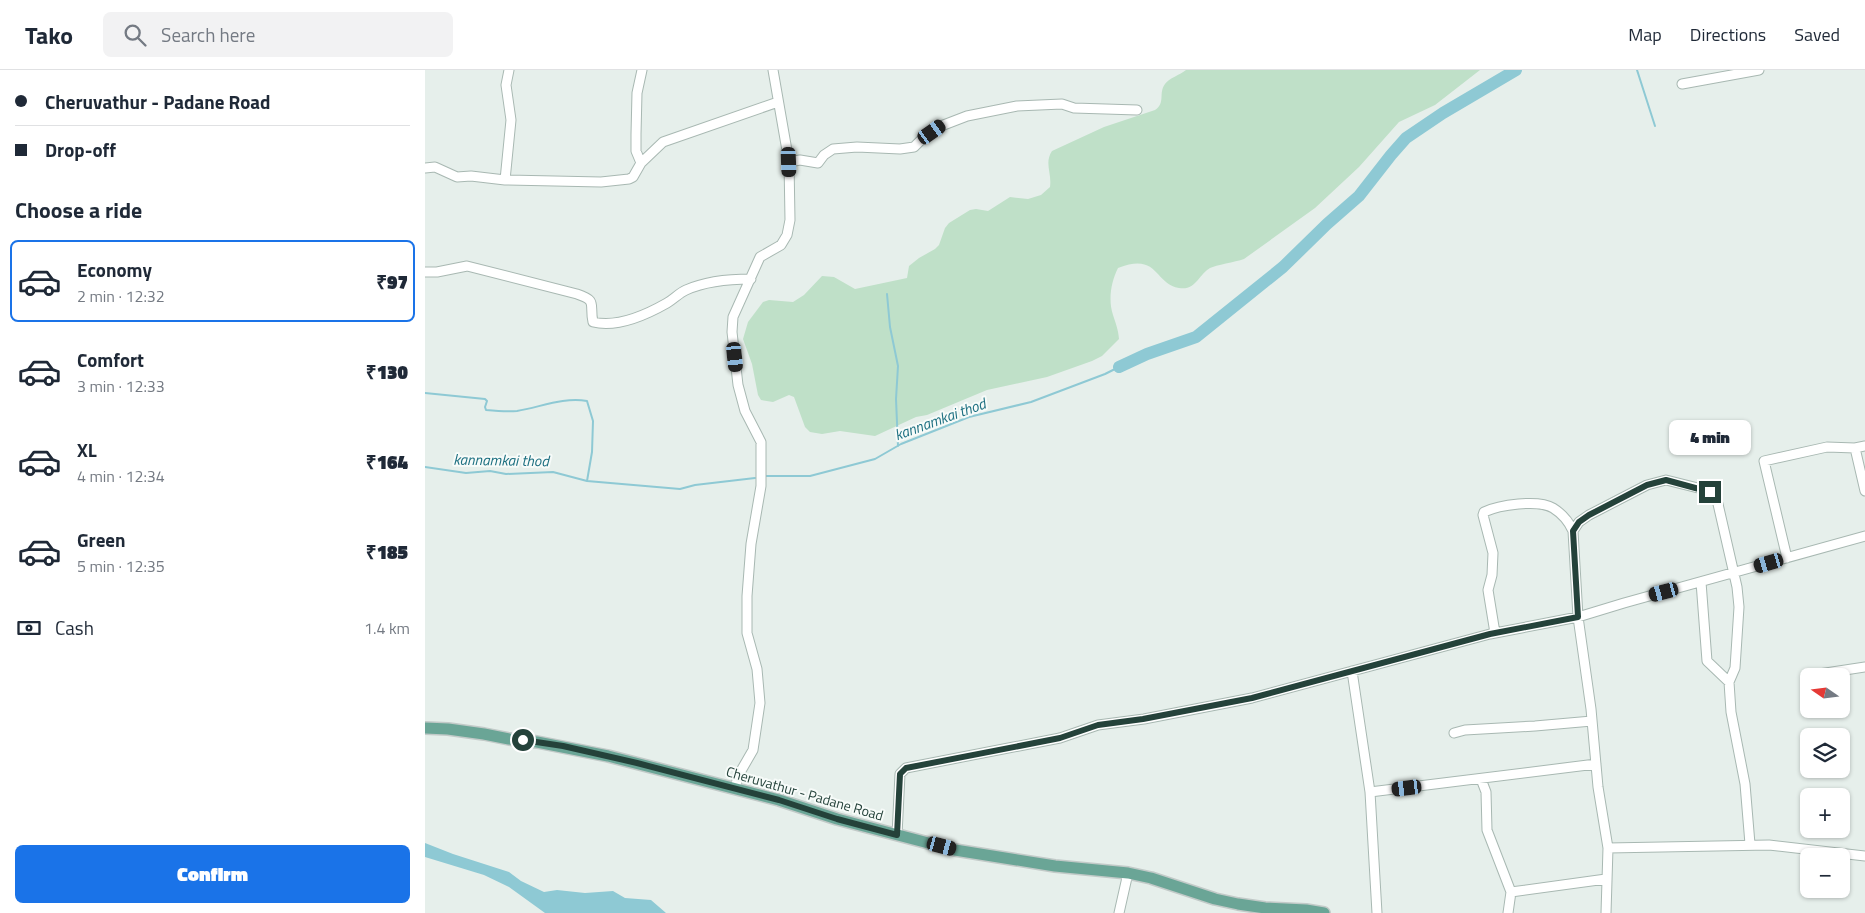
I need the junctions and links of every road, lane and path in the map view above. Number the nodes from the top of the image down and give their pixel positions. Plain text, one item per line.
1 (509, 70) edge
2 (642, 70) edge
3 (773, 70) edge
4 (1759, 70) edge
5 (1682, 84) dead end
6 (778, 102) junction
7 (1137, 110) dead end
8 (789, 162) junction
9 (641, 163) junction
10 (425, 170) edge
11 (505, 180) junction
12 (425, 272) edge
13 (751, 279) junction
14 (1865, 446) edge
15 (1855, 448) junction
16 (1865, 491) edge
17 (1573, 531) junction
18 (1865, 536) edge
19 (1787, 558) junction
20 (1734, 573) junction
21 (1701, 582) junction
22 (1578, 617) junction
23 (1495, 633) junction
24 (1865, 667) edge
25 (1850, 669) edge
26 (1353, 671) junction
27 (1729, 682) junction
28 (1592, 721) junction
29 (425, 728) edge
30 (1454, 733) dead end
31 (1596, 764) junction
32 (1481, 779) junction
33 (735, 788) junction
34 (1370, 792) junction
35 (897, 835) junction
36 (1750, 844) junction
37 (1608, 848) junction
38 (1865, 856) edge
39 (1128, 873) junction
40 (1606, 878) junction
41 (1511, 892) junction
42 (1119, 913) edge
43 (1324, 913) edge
44 (1377, 913) edge
45 (1508, 913) edge
46 (1606, 913) edge

1 - 11 street
2 - 9 street
3 - 6 street
4 - 5 street
6 - 8 street
6 - 9 street
7 - 8 street
8 - 13 street
9 - 11 street
10 - 11 street
12 - 13 street
13 - 33 street
14 - 15 street
15 - 16 street
15 - 19 street
17 - 20 street
17 - 22 street
17 - 23 street
18 - 19 street
19 - 20 street
20 - 21 street
20 - 27 street
21 - 22 street
21 - 27 street
22 - 23 street
22 - 28 street
23 - 26 street
24 - 25 street
26 - 34 street
26 - 35 street
27 - 36 street
28 - 30 street
28 - 31 street
29 - 33 main road, Cheruvathur - Padane Road
31 - 32 street
31 - 37 street
32 - 34 street
32 - 41 street
33 - 35 main road, Cheruvathur - Padane Road
34 - 44 street
35 - 39 main road, Cheruvathur - Padane Road
36 - 37 street
36 - 38 street
37 - 40 street
39 - 42 street
39 - 43 main road, Cheruvathur - Padane Road
40 - 41 street
40 - 46 street
41 - 45 street

